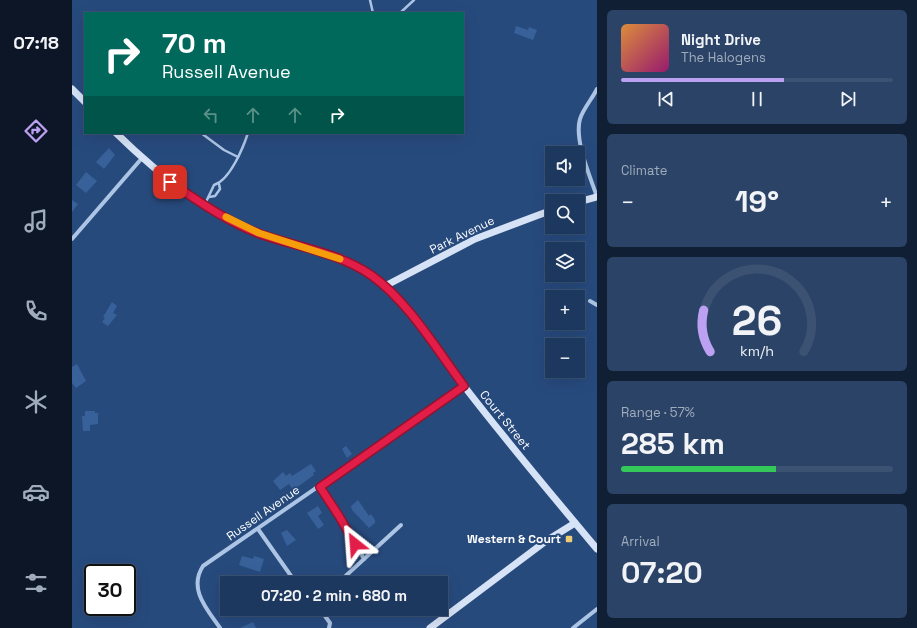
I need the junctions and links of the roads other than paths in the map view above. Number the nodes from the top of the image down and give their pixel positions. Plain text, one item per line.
1 (370, 0) edge
2 (414, 0) edge
3 (373, 12) edge
4 (401, 12) edge
5 (72, 89) edge
6 (597, 89) edge
7 (84, 101) edge
8 (117, 134) edge
9 (202, 134) edge
10 (248, 134) edge
11 (238, 157) junction
12 (142, 158) junction
13 (219, 183) junction
14 (209, 197) junction
15 (597, 197) edge
16 (585, 200) edge
17 (205, 204) junction
18 (545, 213) edge
19 (72, 239) edge
20 (385, 286) junction
21 (590, 301) dead end
22 (597, 305) edge
23 (464, 386) junction
24 (320, 487) junction
25 (575, 523) junction
26 (401, 525) dead end
27 (258, 529) junction
28 (597, 548) edge
29 (364, 559) junction
30 (291, 576) edge
31 (346, 576) edge
32 (597, 609) edge
33 (325, 616) edge
34 (220, 628) edge
35 (329, 628) edge
36 (430, 628) edge
37 (573, 628) edge

1 - 3 lane
2 - 4 lane
5 - 7 main road
6 - 15 street
8 - 12 main road, Court Street
9 - 11 lane
10 - 11 lane
11 - 13 lane
12 - 17 main road, Court Street
12 - 19 street
13 - 14 lane
13 - 14 lane
14 - 17 lane
15 - 16 main road
17 - 20 main road, Court Street
18 - 20 main road, Park Avenue
20 - 23 main road, Court Street
21 - 22 street
23 - 24 street, Russell Avenue
23 - 25 main road, Court Street
24 - 27 street, Russell Avenue
24 - 29 street
25 - 28 main road, Court Street
25 - 36 main road
26 - 29 street
27 - 30 street
27 - 34 street, Russell Avenue
29 - 31 street
32 - 37 street
33 - 35 street

